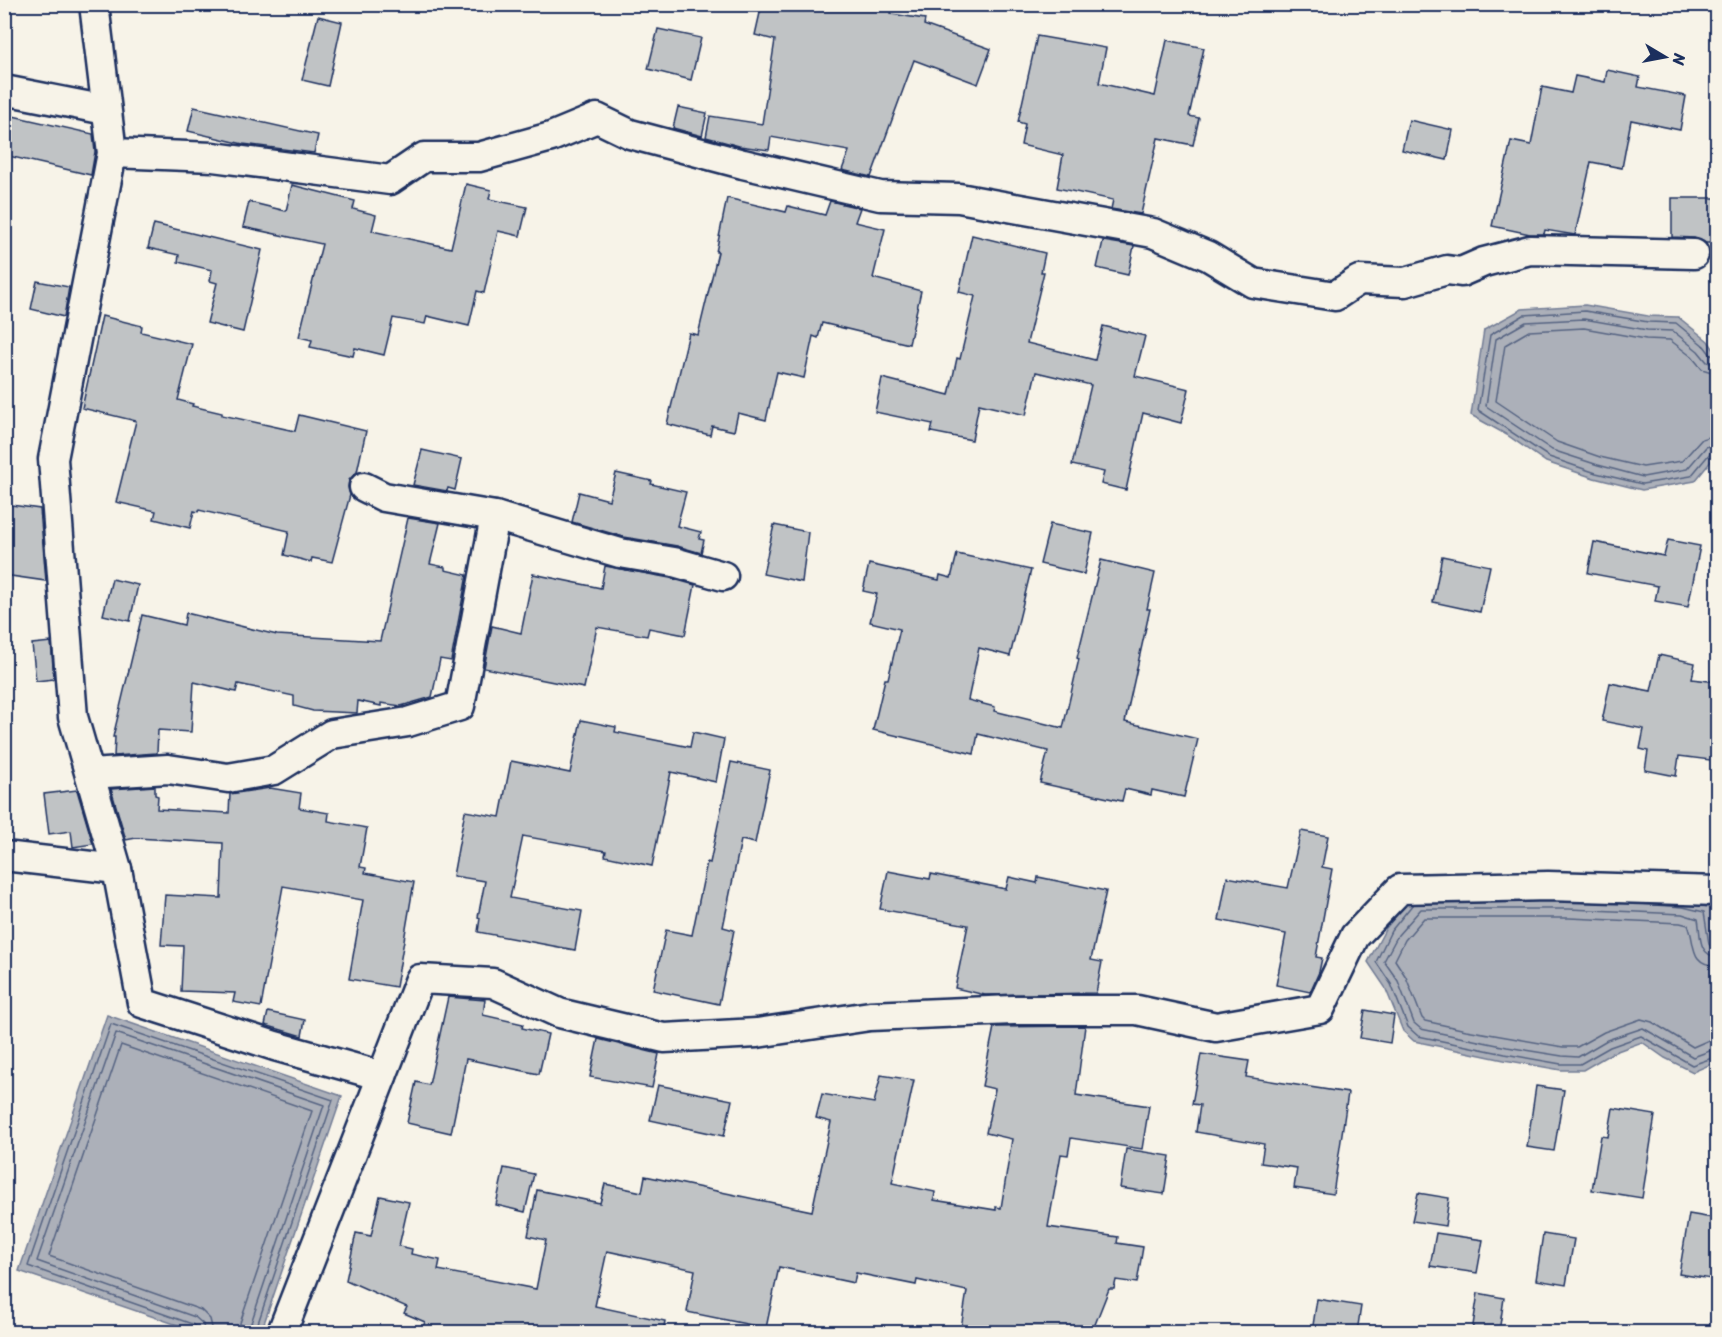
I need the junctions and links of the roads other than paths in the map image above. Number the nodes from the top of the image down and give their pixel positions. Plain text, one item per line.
1 (94, 4) edge
2 (4, 90) edge
3 (106, 110) junction
4 (112, 153) junction
5 (1694, 254) dead end
6 (364, 487) dead end
7 (495, 516) junction
8 (723, 576) dead end
9 (90, 774) junction
10 (4, 856) edge
11 (117, 868) junction
12 (1718, 891) edge
13 (382, 1076) junction
14 (282, 1332) edge

1 - 3 street
2 - 3 street
3 - 4 street
4 - 5 street
4 - 9 street
6 - 7 street
7 - 8 street
7 - 9 street
9 - 11 street
10 - 11 street
11 - 13 street
12 - 13 street
13 - 14 street

